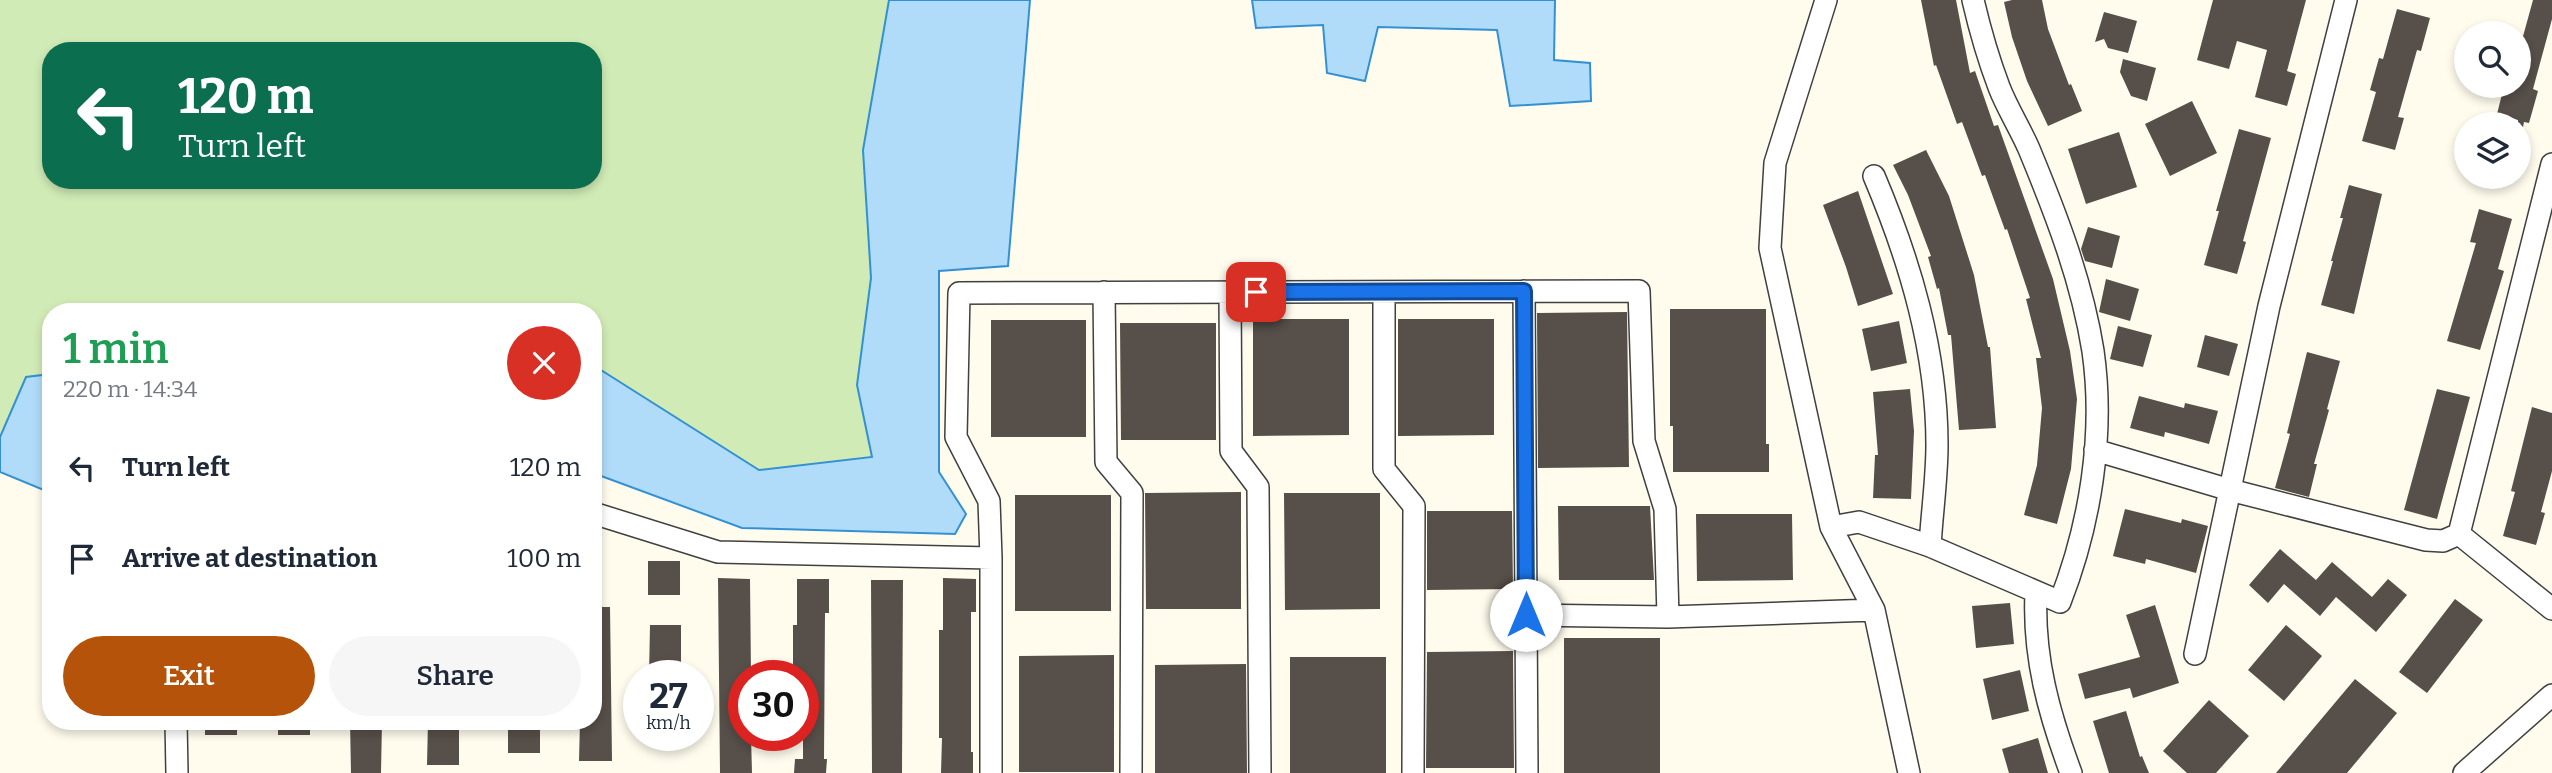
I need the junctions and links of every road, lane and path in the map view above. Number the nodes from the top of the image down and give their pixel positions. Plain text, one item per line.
1 (1826, 0) edge
2 (1973, 0) edge
3 (2346, 0) edge
4 (2552, 164) edge
5 (1874, 176) dead end
6 (1524, 291) junction
7 (1104, 292) junction
8 (1230, 292) junction
9 (1384, 292) junction
10 (2095, 450) junction
11 (2230, 490) junction
12 (602, 516) edge
13 (1831, 527) junction
14 (2459, 534) junction
15 (1930, 546) junction
16 (991, 558) junction
17 (2036, 593) junction
18 (2552, 608) edge
19 (1874, 610) junction
20 (1526, 615) junction
21 (1668, 617) junction
22 (2195, 654) dead end
23 (2552, 695) edge
24 (176, 730) edge
25 (177, 773) edge
26 (991, 773) edge
27 (1131, 773) edge
28 (1260, 773) edge
29 (1413, 773) edge
30 (1527, 773) edge
31 (1909, 773) edge
32 (2071, 773) edge
33 (2464, 773) edge

1 - 13 street
2 - 10 street
3 - 11 street
4 - 14 street
5 - 15 street
6 - 9 street
6 - 20 street
6 - 21 street
7 - 8 street
7 - 16 street
7 - 27 street
8 - 9 street
8 - 28 street
9 - 29 street
10 - 11 street
10 - 17 street
11 - 14 street
11 - 22 street
12 - 16 street
13 - 15 street
13 - 19 street
14 - 18 street
15 - 17 street
16 - 26 street
17 - 32 street
19 - 21 street
19 - 31 street
20 - 21 street
20 - 30 street
23 - 33 street
24 - 25 street

